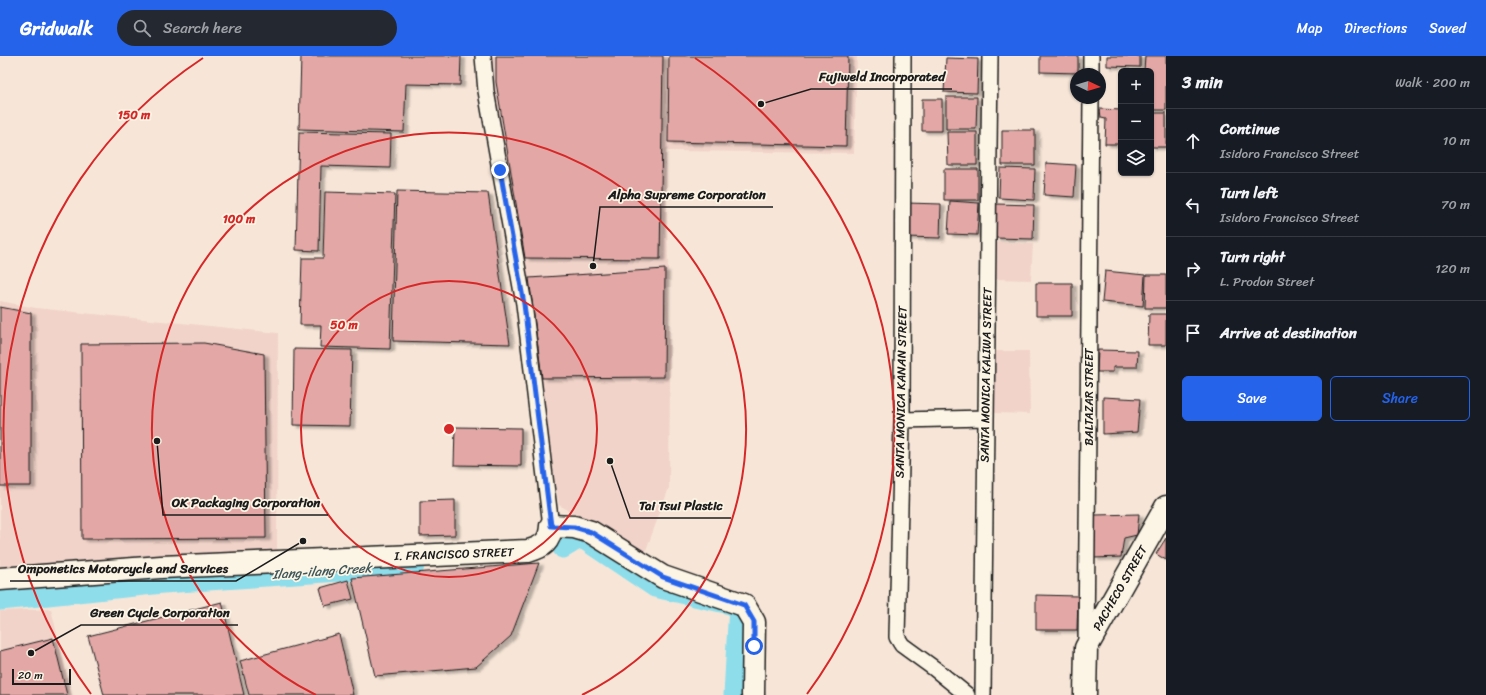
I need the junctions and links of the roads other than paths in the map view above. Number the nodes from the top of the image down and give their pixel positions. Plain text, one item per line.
1 (483, 56) edge
2 (903, 56) edge
3 (990, 56) edge
4 (1091, 56) edge
5 (1091, 68) edge
6 (1091, 104) edge
7 (985, 418) junction
8 (902, 420) junction
9 (1166, 507) edge
10 (549, 534) junction
11 (0, 580) edge
12 (1086, 648) junction
13 (753, 695) edge
14 (967, 695) edge
15 (982, 695) edge
16 (1085, 695) edge

1 - 10 street
2 - 8 street, SANTA MONICA KANAN STREET
3 - 7 street, SANTA MONICA KALIWA STREET
4 - 5 street
6 - 12 street, BALTAZAR STREET
7 - 8 street
7 - 15 street, SANTA MONICA KALIWA STREET
8 - 14 street, SANTA MONICA KANAN STREET
9 - 12 street, PACHECO STREET
10 - 11 street, I. FRANCISCO STREET
10 - 13 street
12 - 16 street, BALTAZAR STREET

